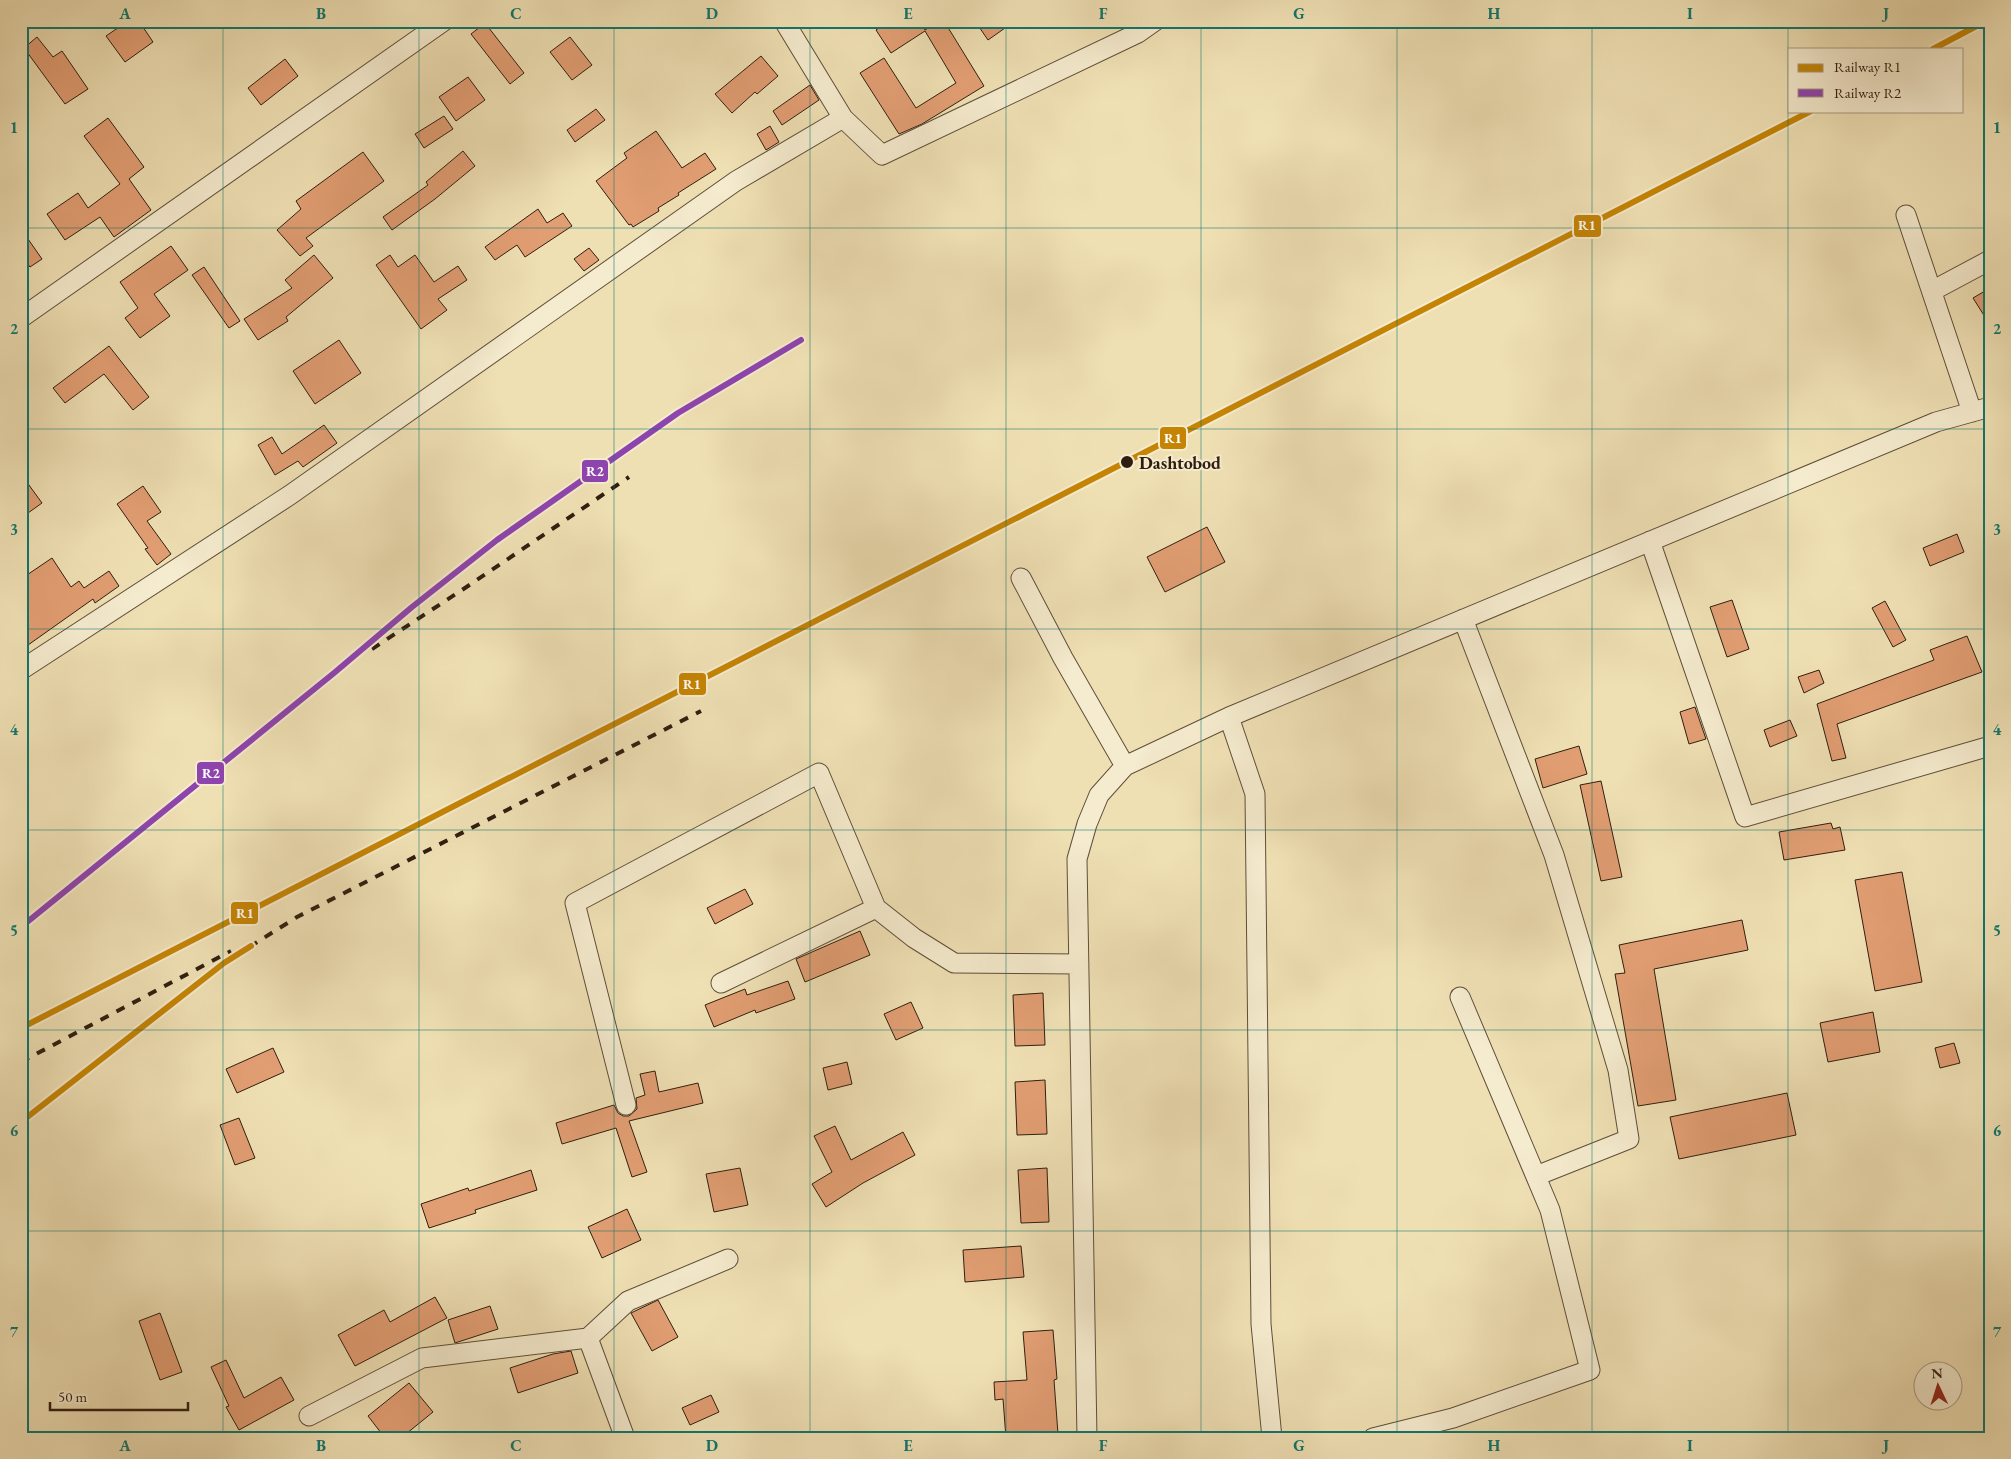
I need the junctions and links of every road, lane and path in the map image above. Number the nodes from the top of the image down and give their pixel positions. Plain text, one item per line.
1 (444, 21) edge
2 (784, 21) edge
3 (1155, 21) edge
4 (843, 118) junction
5 (1906, 215) dead end
6 (1990, 260) edge
7 (1932, 291) junction
8 (21, 318) edge
9 (1981, 410) edge
10 (1650, 541) junction
11 (1022, 578) dead end
12 (1463, 619) junction
13 (21, 670) edge
14 (1229, 717) junction
15 (1990, 746) edge
16 (1124, 766) junction
17 (876, 908) junction
18 (1079, 964) junction
19 (721, 983) dead end
20 (1460, 997) dead end
21 (626, 1105) dead end
22 (1536, 1176) junction
23 (728, 1259) dead end
24 (588, 1338) junction
25 (309, 1416) dead end
26 (625, 1438) edge
27 (1087, 1438) edge
28 (1272, 1438) edge
29 (1373, 1438) edge

1 - 8 street
2 - 4 street
3 - 4 street
4 - 13 street
5 - 7 street
6 - 7 street
7 - 9 street
9 - 10 street
10 - 12 street
10 - 15 street
11 - 16 street
12 - 14 street
12 - 22 street
14 - 16 street
14 - 28 street
16 - 18 street
17 - 18 street
17 - 19 street
17 - 21 street
18 - 27 street
20 - 22 street
22 - 29 street
23 - 24 street
24 - 25 street
24 - 26 street

